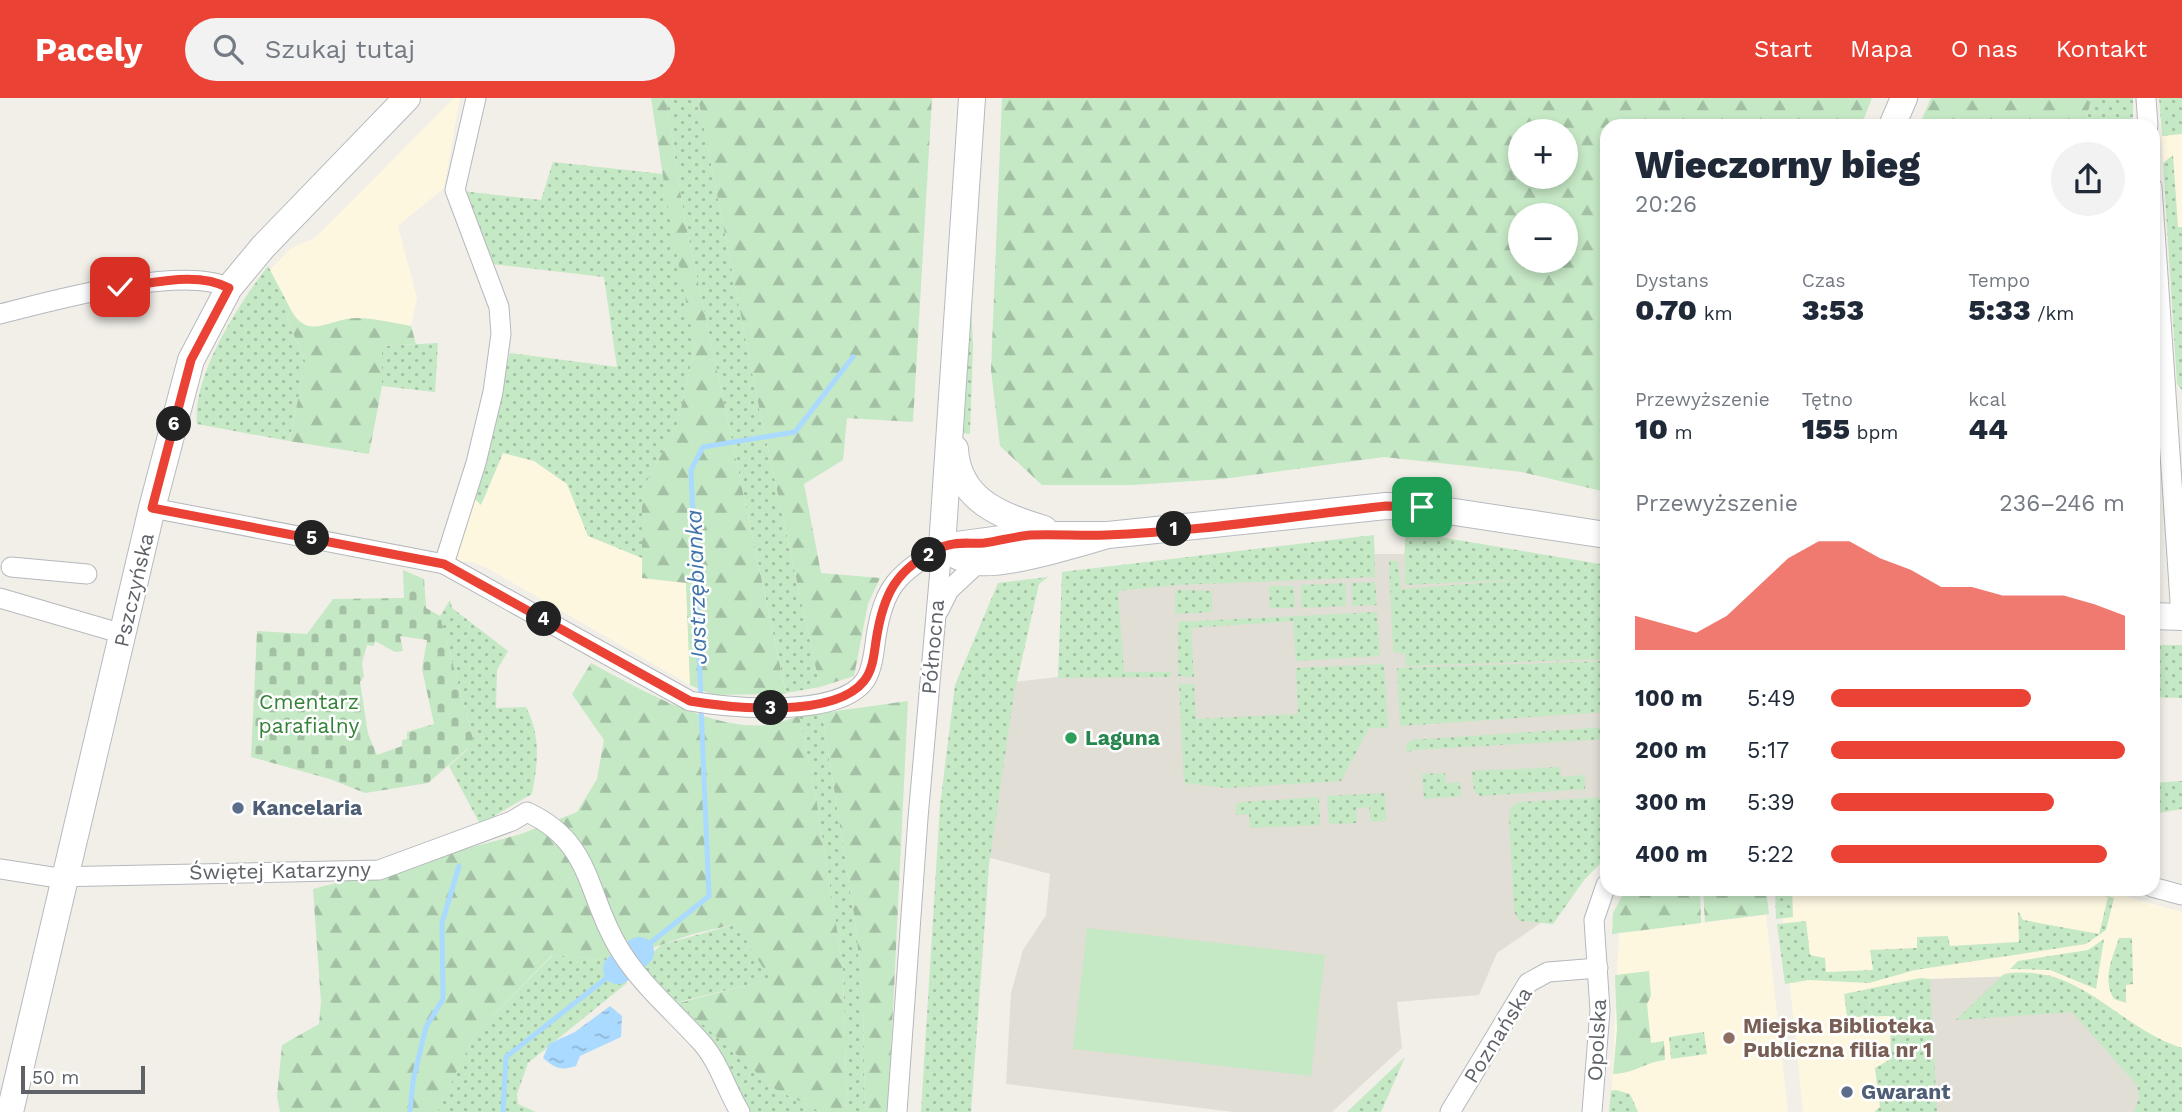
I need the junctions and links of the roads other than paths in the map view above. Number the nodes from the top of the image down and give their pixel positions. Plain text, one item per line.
1 (407, 98) edge
2 (476, 98) edge
3 (972, 98) edge
4 (1904, 98) edge
5 (2146, 98) edge
6 (1895, 119) edge
7 (2148, 119) edge
8 (223, 285) junction
9 (2160, 301) edge
10 (0, 314) edge
11 (952, 414) junction
12 (152, 508) junction
13 (1600, 534) edge
14 (1108, 535) junction
15 (1065, 536) junction
16 (942, 547) junction
17 (979, 562) junction
18 (444, 564) junction
19 (5, 567) edge
20 (87, 574) dead end
21 (3, 599) edge
22 (2160, 616) edge
23 (2182, 616) edge
24 (936, 617) junction
25 (123, 635) junction
26 (0, 869) edge
27 (66, 876) junction
28 (2160, 889) edge
29 (2182, 895) edge
30 (1602, 896) edge
31 (1598, 968) junction
32 (10, 1112) edge
33 (740, 1112) edge
34 (897, 1112) edge
35 (1450, 1112) edge
36 (1592, 1112) edge

1 - 8 street, Pszczyńska
2 - 18 street
3 - 11 street, Północna
4 - 6 street
5 - 7 street
8 - 10 street
8 - 12 street, Pszczyńska
9 - 23 street
11 - 15 street
11 - 16 street, Północna
12 - 18 street
12 - 25 street, Pszczyńska
13 - 14 street
14 - 15 street
14 - 17 street
15 - 16 street
16 - 17 street
16 - 18 street
16 - 24 street, Północna
17 - 24 street
19 - 20 street
19 - 21 street
21 - 25 street
22 - 23 street
24 - 34 street, Północna
25 - 27 street, Pszczyńska
26 - 27 street, Świętej Katarzyny
27 - 32 street, Pszczyńska
27 - 33 street, Świętej Katarzyny
28 - 29 street
30 - 31 street
31 - 35 street, Poznańska
31 - 36 street, Opolska

